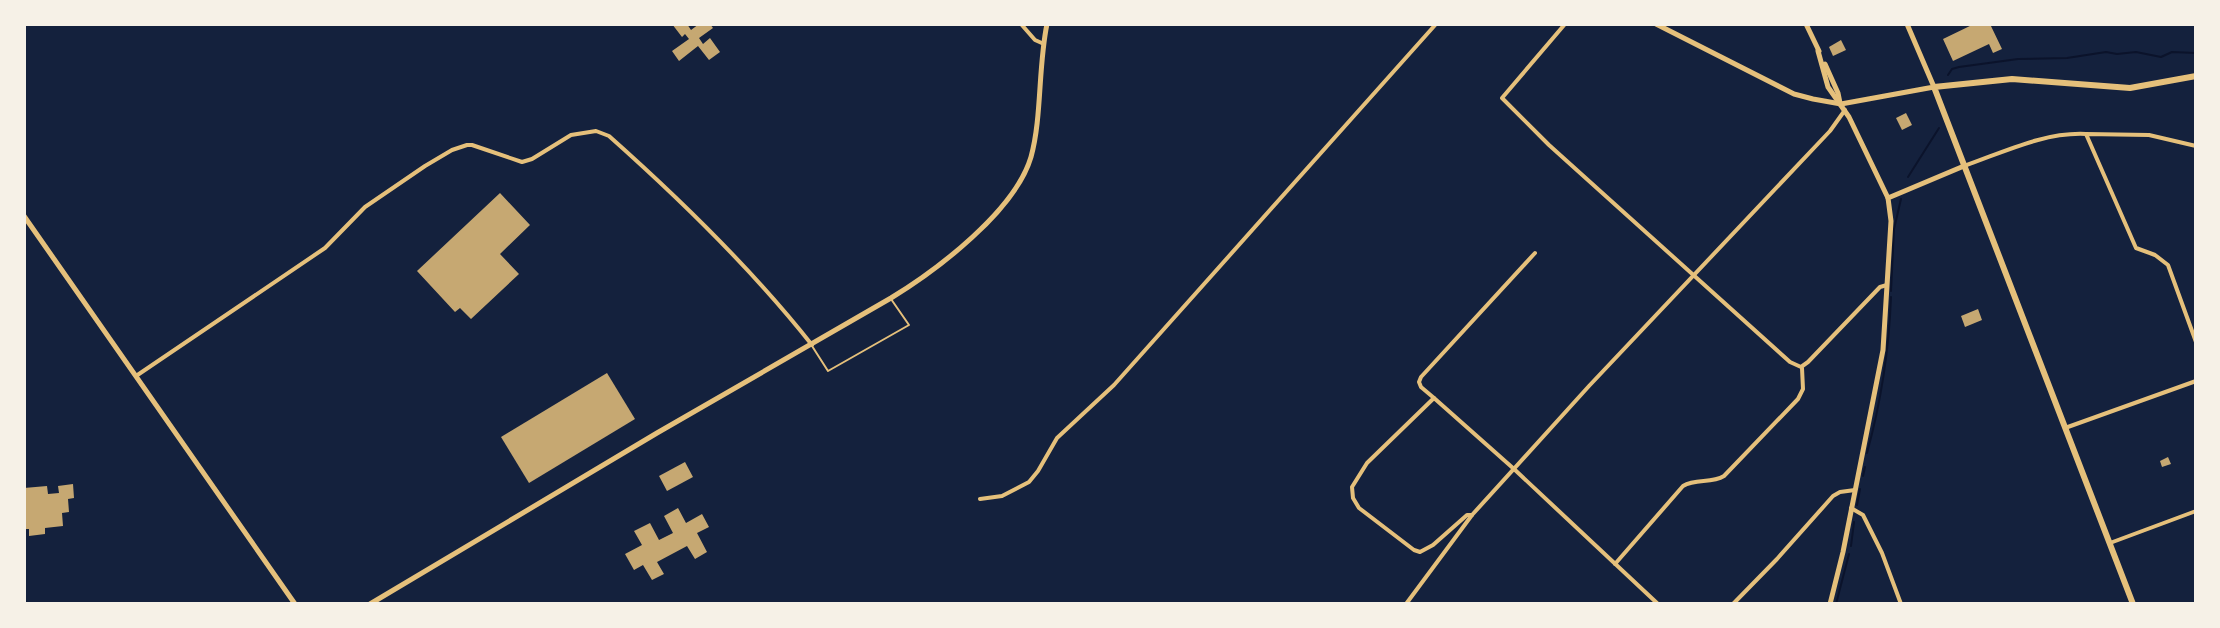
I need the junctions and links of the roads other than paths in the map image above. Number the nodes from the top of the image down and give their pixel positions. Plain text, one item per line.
1 (1021, 24) edge
2 (1047, 24) edge
3 (1436, 24) edge
4 (1565, 24) edge
5 (1656, 24) edge
6 (1806, 24) edge
7 (1907, 24) edge
8 (1044, 44) junction
9 (2196, 76) edge
10 (1934, 87) junction
11 (1841, 104) junction
12 (1845, 110) junction
13 (2086, 134) junction
14 (2196, 146) edge
15 (1964, 166) junction
16 (1888, 198) junction
17 (24, 216) edge
18 (1535, 253) dead end
19 (1695, 276) junction
20 (1887, 285) junction
21 (891, 298) junction
22 (2196, 342) edge
23 (812, 345) junction
24 (1801, 367) junction
25 (136, 376) junction
26 (2196, 381) edge
27 (1434, 398) junction
28 (2065, 428) junction
29 (1514, 469) junction
30 (1855, 490) junction
31 (980, 499) dead end
32 (1851, 508) junction
33 (2196, 511) edge
34 (1472, 515) junction
35 (2110, 543) junction
36 (1615, 564) junction
37 (295, 604) edge
38 (370, 604) edge
39 (1406, 604) edge
40 (1658, 604) edge
41 (1733, 604) edge
42 (1830, 604) edge
43 (1901, 604) edge
44 (2133, 604) edge

1 - 8 street
2 - 8 main road
3 - 31 street
4 - 19 street
5 - 11 main road
6 - 11 main road
7 - 10 main road
8 - 21 main road
9 - 10 highway
10 - 11 main road
10 - 15 highway
11 - 12 main road
12 - 16 main road
12 - 19 street
13 - 14 street
13 - 15 street
13 - 22 street
15 - 16 main road
15 - 28 highway
16 - 20 main road
17 - 25 main road
18 - 27 street
19 - 24 street
19 - 29 street
20 - 24 street
20 - 30 main road
21 - 23 main road
21 - 23 lane
23 - 25 street
23 - 38 main road
24 - 36 street
25 - 37 main road
26 - 28 street
27 - 29 street
27 - 34 street
28 - 35 highway
29 - 34 street
29 - 36 street
30 - 32 main road
30 - 41 street
32 - 42 main road
32 - 43 street
33 - 35 street
34 - 39 street
35 - 44 highway
36 - 40 street

